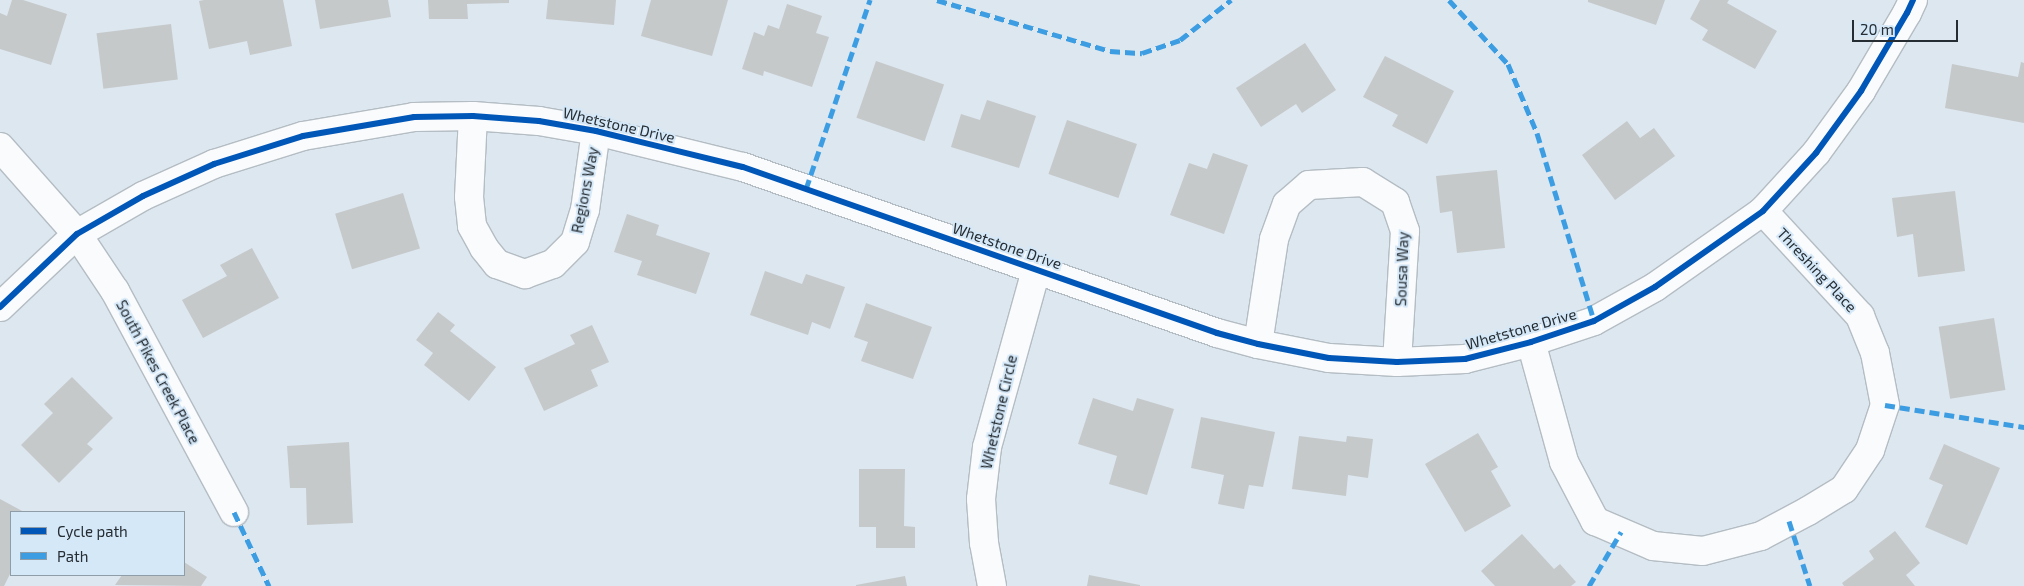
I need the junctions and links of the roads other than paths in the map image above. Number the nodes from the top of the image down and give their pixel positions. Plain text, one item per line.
1 (1913, 0) edge
2 (473, 116) junction
3 (596, 131) junction
4 (0, 146) edge
5 (1763, 211) junction
6 (77, 234) junction
7 (1036, 270) junction
8 (0, 307) edge
9 (1531, 342) junction
10 (1258, 344) junction
11 (1397, 362) junction
12 (234, 512) dead end
13 (992, 586) edge

1 - 5 street, Whetstone Drive
2 - 3 street, Whetstone Drive
2 - 3 street, Regions Way
2 - 6 street, Whetstone Drive
3 - 7 street, Whetstone Drive
4 - 6 street, South Pikes Creek Place
5 - 9 street, Whetstone Drive
5 - 9 street, Threshing Place
6 - 8 street, Whetstone Drive
6 - 12 street, South Pikes Creek Place
7 - 10 street, Whetstone Drive
7 - 13 street, Whetstone Circle
9 - 11 street, Whetstone Drive
10 - 11 street, Whetstone Drive
10 - 11 street, Sousa Way

